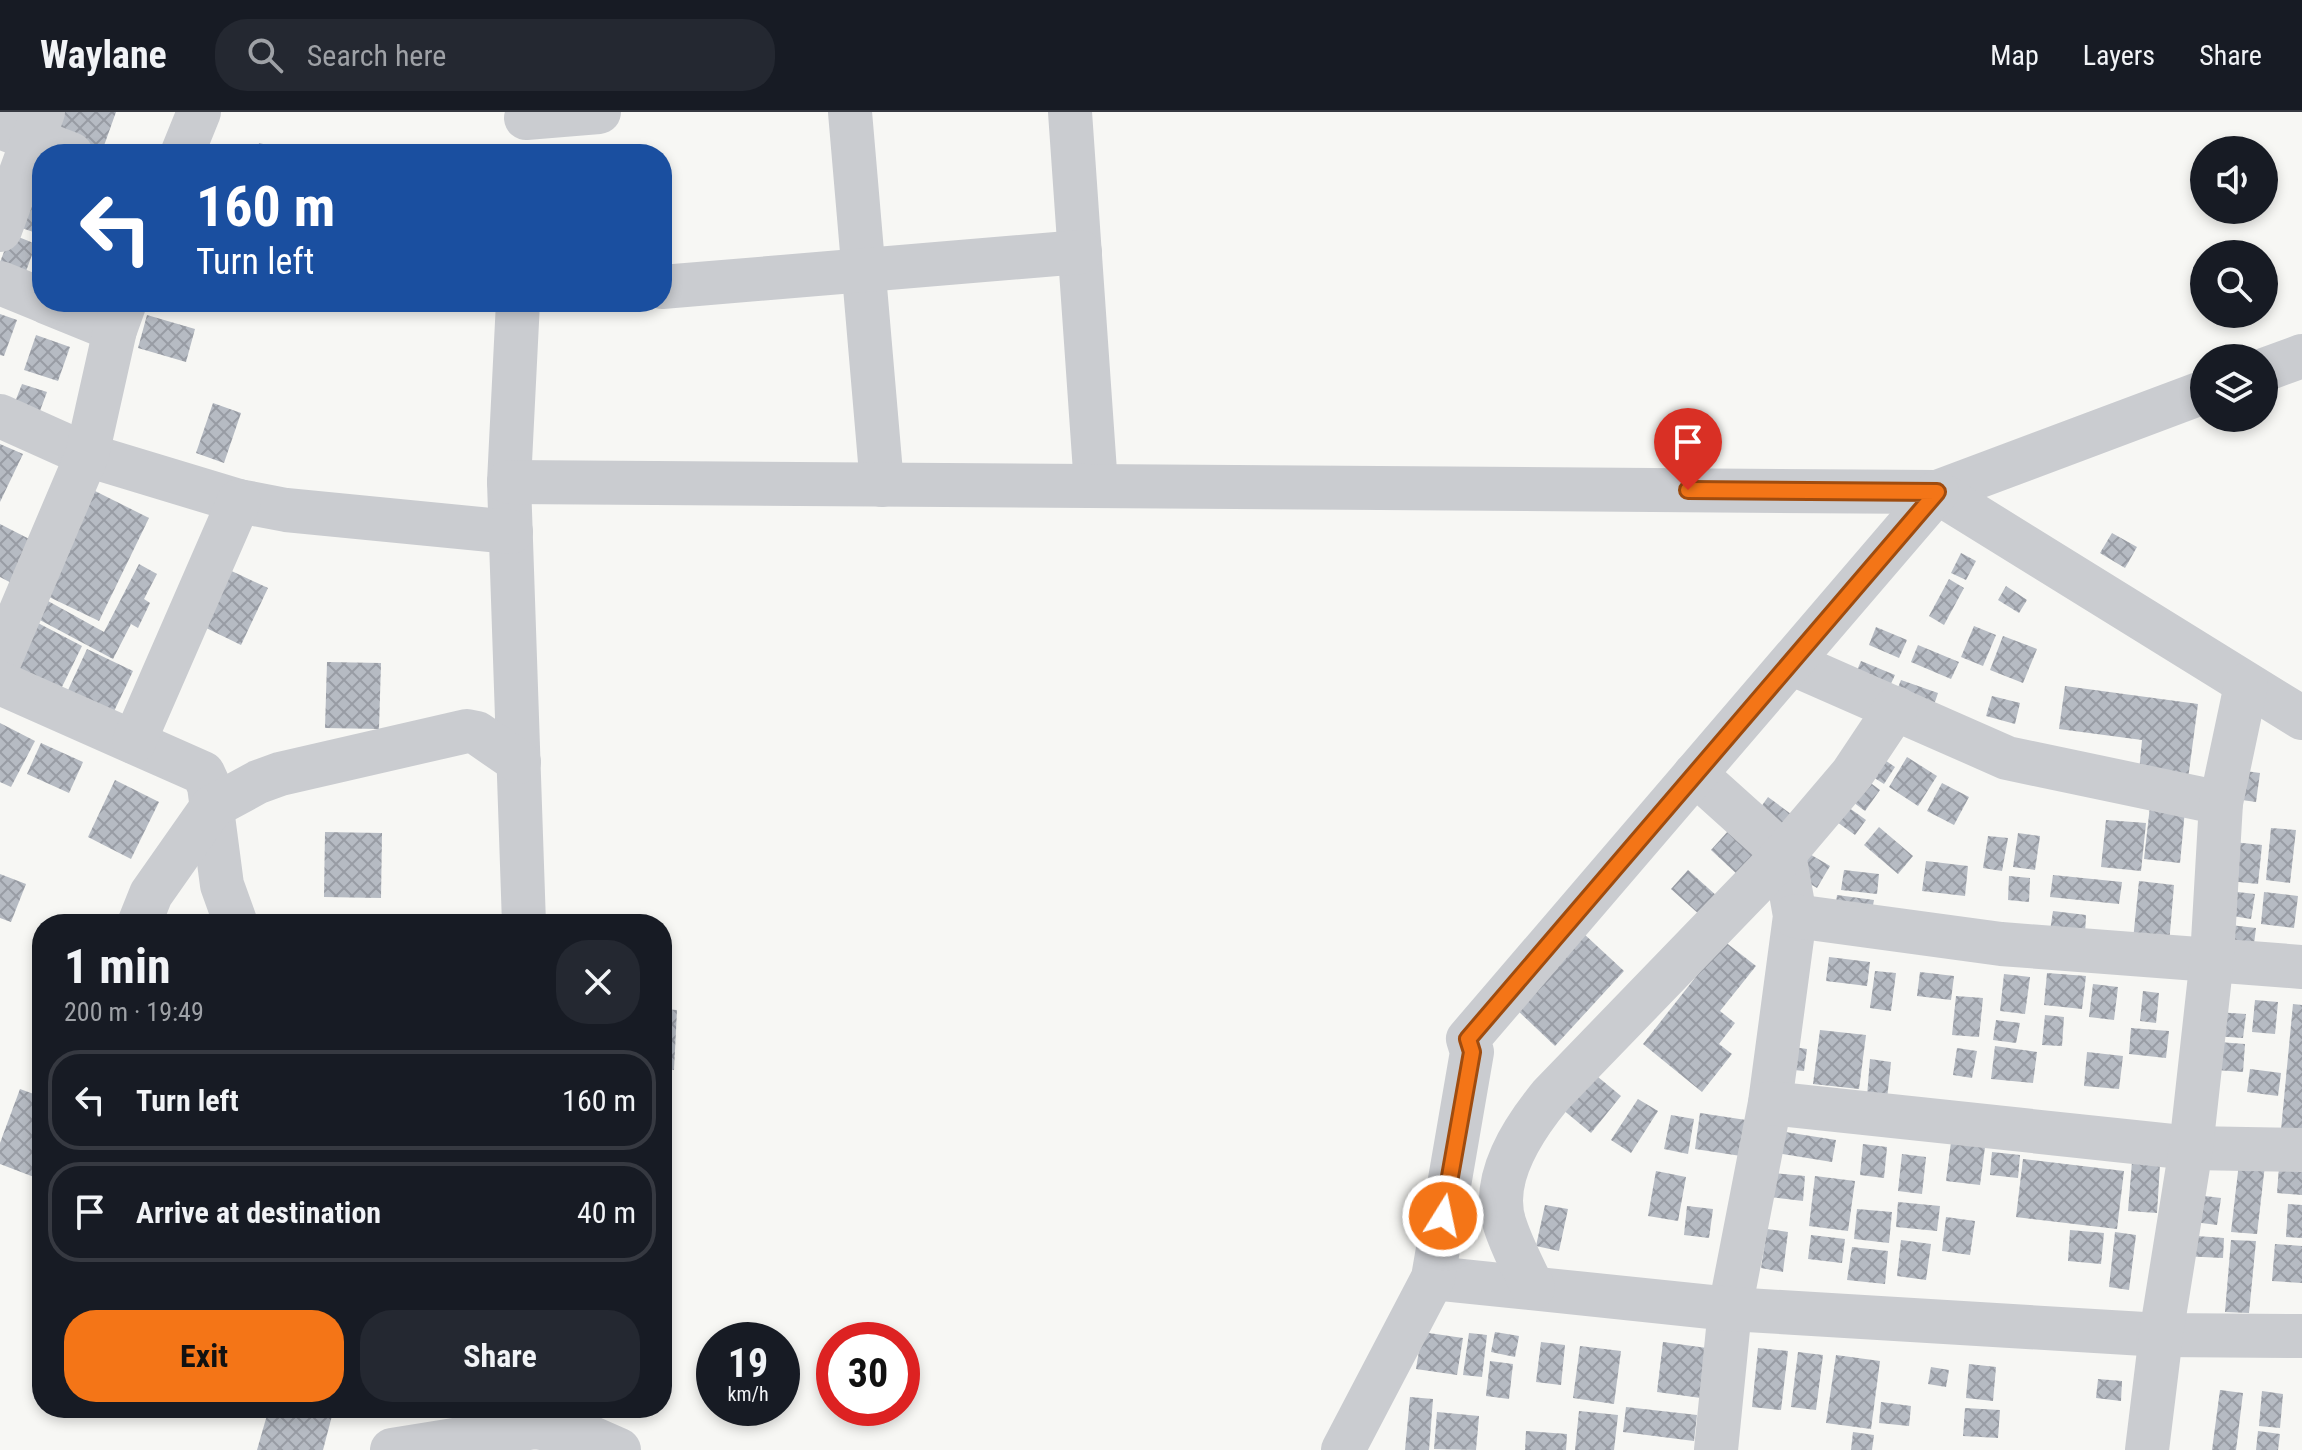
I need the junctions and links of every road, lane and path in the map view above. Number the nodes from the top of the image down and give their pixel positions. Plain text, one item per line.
1 (199, 112) edge
2 (599, 112) edge
3 (850, 112) edge
4 (1070, 112) edge
5 (526, 128) edge
6 (186, 144) edge
7 (32, 146) edge
8 (0, 230) edge
9 (1080, 252) junction
10 (864, 270) junction
11 (0, 283) edge
12 (672, 286) edge
13 (32, 296) edge
14 (100, 312) edge
15 (518, 312) edge
16 (120, 316) edge
17 (2302, 356) edge
18 (2278, 365) edge
19 (2190, 397) edge
20 (0, 416) edge
21 (87, 455) junction
22 (509, 482) junction
23 (882, 485) junction
24 (1096, 486) junction
25 (1937, 492) junction
26 (239, 501) junction
27 (511, 532) junction
28 (0, 660) edge
29 (1791, 663) junction
30 (0, 683) edge
31 (2246, 685) junction
32 (1896, 708) junction
33 (2302, 718) edge
34 (134, 742) junction
35 (519, 762) junction
36 (1695, 774) junction
37 (2221, 803) junction
38 (212, 807) junction
39 (1784, 854) junction
40 (143, 914) edge
41 (232, 914) edge
42 (524, 914) edge
43 (1795, 916) junction
44 (2212, 958) junction
45 (2302, 967) edge
46 (1770, 1103) junction
47 (2191, 1148) junction
48 (2302, 1150) edge
49 (1433, 1278) junction
50 (1533, 1288) junction
51 (1730, 1309) junction
52 (2161, 1335) junction
53 (2302, 1336) edge
54 (535, 1418) edge
55 (392, 1450) edge
56 (619, 1450) edge
57 (1343, 1450) edge
58 (1716, 1450) edge
59 (2147, 1450) edge

1 - 6 street
2 - 5 street
3 - 10 street
4 - 9 street
7 - 8 street
9 - 10 street
9 - 24 street
10 - 12 street
10 - 23 street
11 - 13 street
14 - 16 street
15 - 22 street
16 - 21 street
17 - 18 street
19 - 25 street
20 - 21 street
21 - 26 street
21 - 28 street
22 - 23 street
22 - 27 street
23 - 24 street
24 - 25 street
25 - 29 street
25 - 31 street
26 - 27 street
26 - 34 street
27 - 35 street
29 - 32 street
29 - 36 street
30 - 34 street
31 - 33 street
31 - 37 street
32 - 37 street
32 - 39 street
34 - 38 street
35 - 38 street
35 - 42 street
36 - 39 street
36 - 49 street
37 - 44 street
38 - 40 street
38 - 41 street
39 - 43 street
39 - 50 street
43 - 44 street
43 - 46 street
44 - 45 street
44 - 47 street
46 - 47 street
46 - 51 street
47 - 48 street
47 - 52 street
49 - 50 street
49 - 57 street
50 - 51 street
51 - 52 street
51 - 58 street
52 - 53 street
52 - 59 street
54 - 55 street
54 - 56 street

